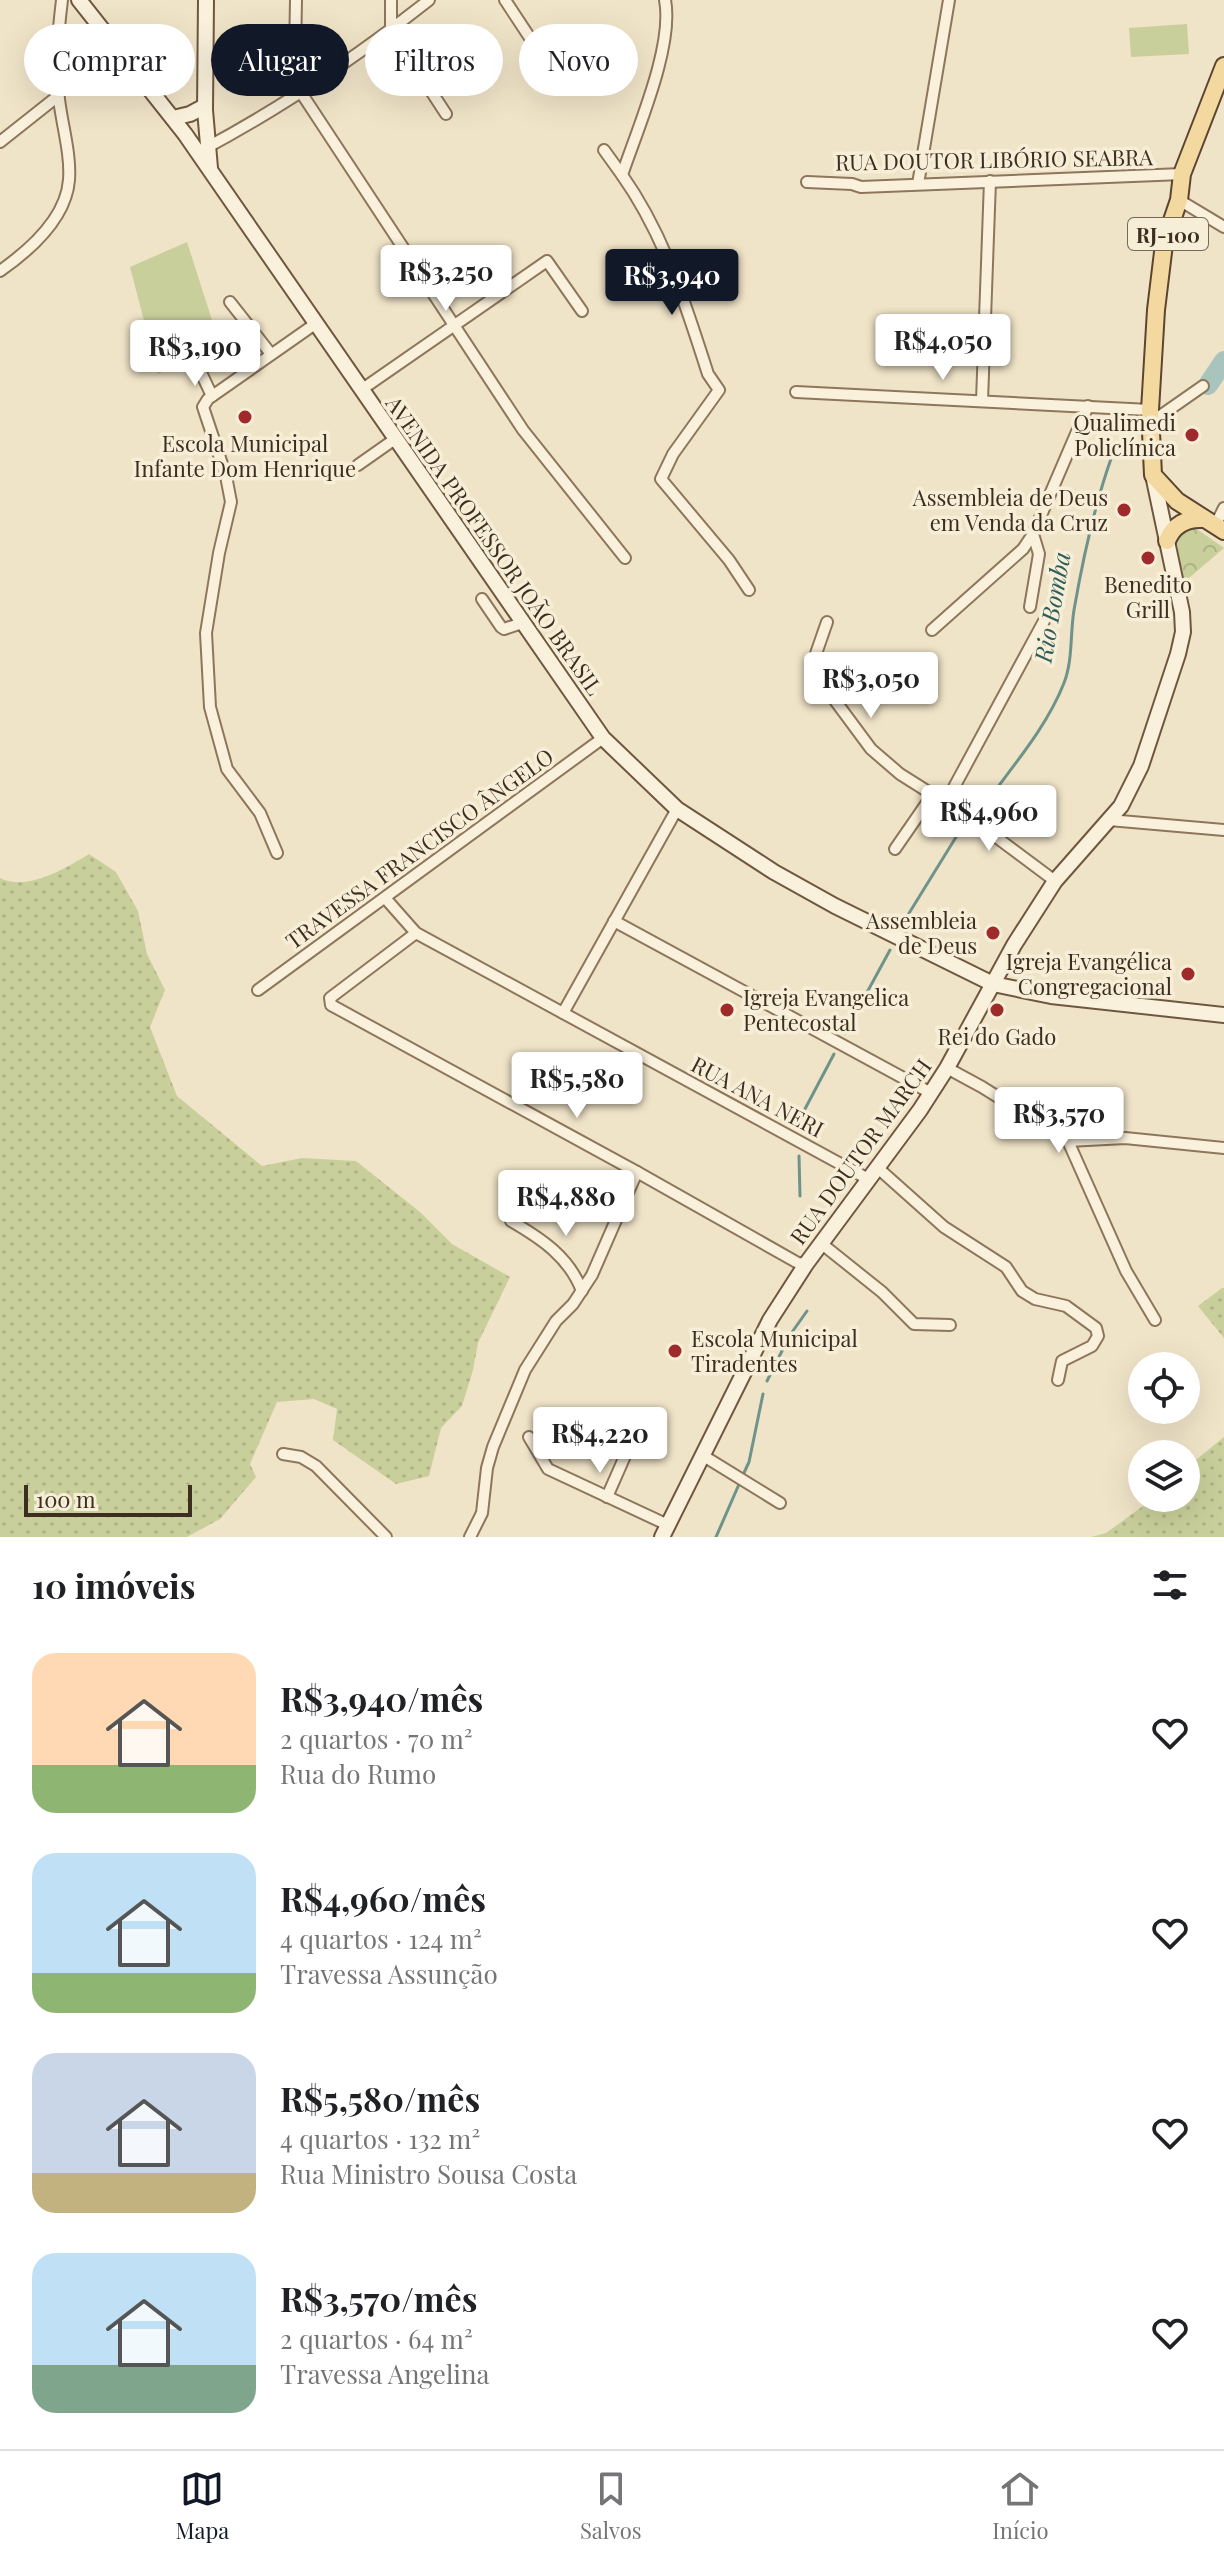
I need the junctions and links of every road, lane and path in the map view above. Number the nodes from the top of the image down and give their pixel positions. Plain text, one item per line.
1 (62, 0) edge
2 (79, 0) edge
3 (206, 0) edge
4 (296, 0) edge
5 (391, 0) edge
6 (429, 0) edge
7 (505, 0) edge
8 (665, 0) edge
9 (949, 0) edge
10 (59, 24) edge
11 (296, 24) edge
12 (391, 24) edge
13 (399, 24) edge
14 (521, 24) edge
15 (1224, 66) edge
16 (58, 96) joint
17 (292, 96) edge
18 (303, 96) edge
19 (434, 96) edge
20 (205, 106) junction
21 (446, 114) dead end
22 (173, 118) junction
23 (0, 142) edge
24 (202, 150) junction
25 (604, 150) dead end
26 (1182, 174) junction
27 (622, 175) junction
28 (990, 181) junction
29 (807, 182) dead end
30 (918, 184) junction
31 (1179, 200) junction
32 (1224, 227) edge
33 (0, 271) edge
34 (230, 302) dead end
35 (582, 311) dead end
36 (315, 324) junction
37 (456, 326) junction
38 (271, 354) junction
39 (196, 362) dead end
40 (1203, 386) dead end
41 (361, 390) junction
42 (796, 392) dead end
43 (212, 396) junction
44 (982, 401) junction
45 (1088, 406) junction
46 (1150, 417) junction
47 (395, 439) junction
48 (358, 465) dead end
49 (1153, 475) junction
50 (1224, 508) edge
51 (1214, 525) edge
52 (1033, 534) junction
53 (1167, 541) junction
54 (625, 558) dead end
55 (749, 590) dead end
56 (482, 599) dead end
57 (1030, 607) dead end
58 (1044, 621) dead end
59 (827, 622) dead end
60 (522, 623) junction
61 (932, 630) dead end
62 (603, 738) junction
63 (933, 794) junction
64 (946, 802) junction
65 (677, 809) junction
66 (1109, 820) junction
67 (1224, 830) edge
68 (895, 849) dead end
69 (277, 853) dead end
70 (1055, 881) junction
71 (386, 899) junction
72 (614, 921) junction
73 (416, 933) junction
74 (993, 984) junction
75 (258, 990) dead end
76 (563, 1013) junction
77 (1224, 1015) edge
78 (947, 1068) junction
79 (931, 1093) junction
80 (1068, 1141) junction
81 (1224, 1148) edge
82 (637, 1172) junction
83 (874, 1174) junction
84 (511, 1221) dead end
85 (822, 1244) junction
86 (806, 1264) junction
87 (582, 1291) junction
88 (1155, 1320) dead end
89 (950, 1325) dead end
90 (1058, 1380) dead end
91 (639, 1424) dead end
92 (529, 1437) dead end
93 (283, 1454) dead end
94 (702, 1455) junction
95 (607, 1497) junction
96 (780, 1503) dead end
97 (665, 1531) edge
98 (386, 1537) edge
99 (470, 1537) edge

1 - 10 street
2 - 22 main road
3 - 20 main road
4 - 11 street
5 - 12 street
6 - 13 street
7 - 14 street
8 - 27 street
9 - 30 street
15 - 26 main road, RUA DOUTOR MARCH / RJ-100
16 - 23 street
16 - 33 street
17 - 24 street
18 - 37 street
19 - 21 street
20 - 22 main road
20 - 24 main road
22 - 24 main road
24 - 36 main road, AVENIDA PROFESSOR JOÃO BRASIL
25 - 27 street
26 - 28 street, RUA DOUTOR LIBÓRIO SEABRA
26 - 31 main road, RUA DOUTOR MARCH / RJ-100
27 - 55 street
28 - 30 street, RUA DOUTOR LIBÓRIO SEABRA
28 - 44 street
29 - 30 street, RUA DOUTOR LIBÓRIO SEABRA
31 - 32 street
31 - 46 main road, RUA DOUTOR MARCH / RJ-100
34 - 38 street
35 - 37 street
36 - 38 street
36 - 41 main road, AVENIDA PROFESSOR JOÃO BRASIL
37 - 41 street
37 - 54 street
38 - 43 street
39 - 43 street
40 - 46 street
41 - 47 main road, AVENIDA PROFESSOR JOÃO BRASIL
42 - 44 street
43 - 69 street
44 - 45 street
45 - 46 street
45 - 52 street
46 - 49 main road, RUA DOUTOR MARCH / RJ-100
47 - 48 street
47 - 60 main road, AVENIDA PROFESSOR JOÃO BRASIL
49 - 51 main road
49 - 53 main road, RUA DOUTOR MARCH / RJ-100
50 - 51 street
51 - 53 main road
52 - 57 street
52 - 61 street
53 - 66 main road, RUA DOUTOR MARCH / RJ-100
56 - 60 street
58 - 64 street
59 - 63 street
60 - 62 main road, AVENIDA PROFESSOR JOÃO BRASIL
62 - 65 main road, AVENIDA PROFESSOR JOÃO BRASIL
62 - 71 street, TRAVESSA FRANCISCO ÂNGELO
63 - 64 street
63 - 68 street
64 - 70 street
65 - 72 street
65 - 74 main road, AVENIDA PROFESSOR JOÃO BRASIL
66 - 67 street
66 - 70 main road, RUA DOUTOR MARCH / RJ-100
70 - 74 main road, RUA DOUTOR MARCH / RJ-100
71 - 73 street, RUA ANA NERI
71 - 75 street, TRAVESSA FRANCISCO ÂNGELO
72 - 76 street
72 - 79 street
73 - 76 street, RUA ANA NERI
73 - 82 street
74 - 77 main road, AVENIDA PROFESSOR JOÃO BRASIL
74 - 78 main road, RUA DOUTOR MARCH / RJ-100
76 - 83 street, RUA ANA NERI
78 - 79 main road, RUA DOUTOR MARCH / RJ-100
78 - 80 street
79 - 83 main road, RUA DOUTOR MARCH / RJ-100
80 - 81 street
80 - 88 street
82 - 86 street
82 - 87 street
83 - 85 main road, RUA DOUTOR MARCH / RJ-100
83 - 90 street, RUA ANA NERI
84 - 87 street
85 - 86 main road, RUA DOUTOR MARCH / RJ-100
85 - 89 street
86 - 94 main road, RUA DOUTOR MARCH / RJ-100
87 - 99 street
91 - 95 street
92 - 95 street
93 - 98 street
94 - 96 street
94 - 97 main road, RUA DOUTOR MARCH / RJ-100
95 - 97 street

